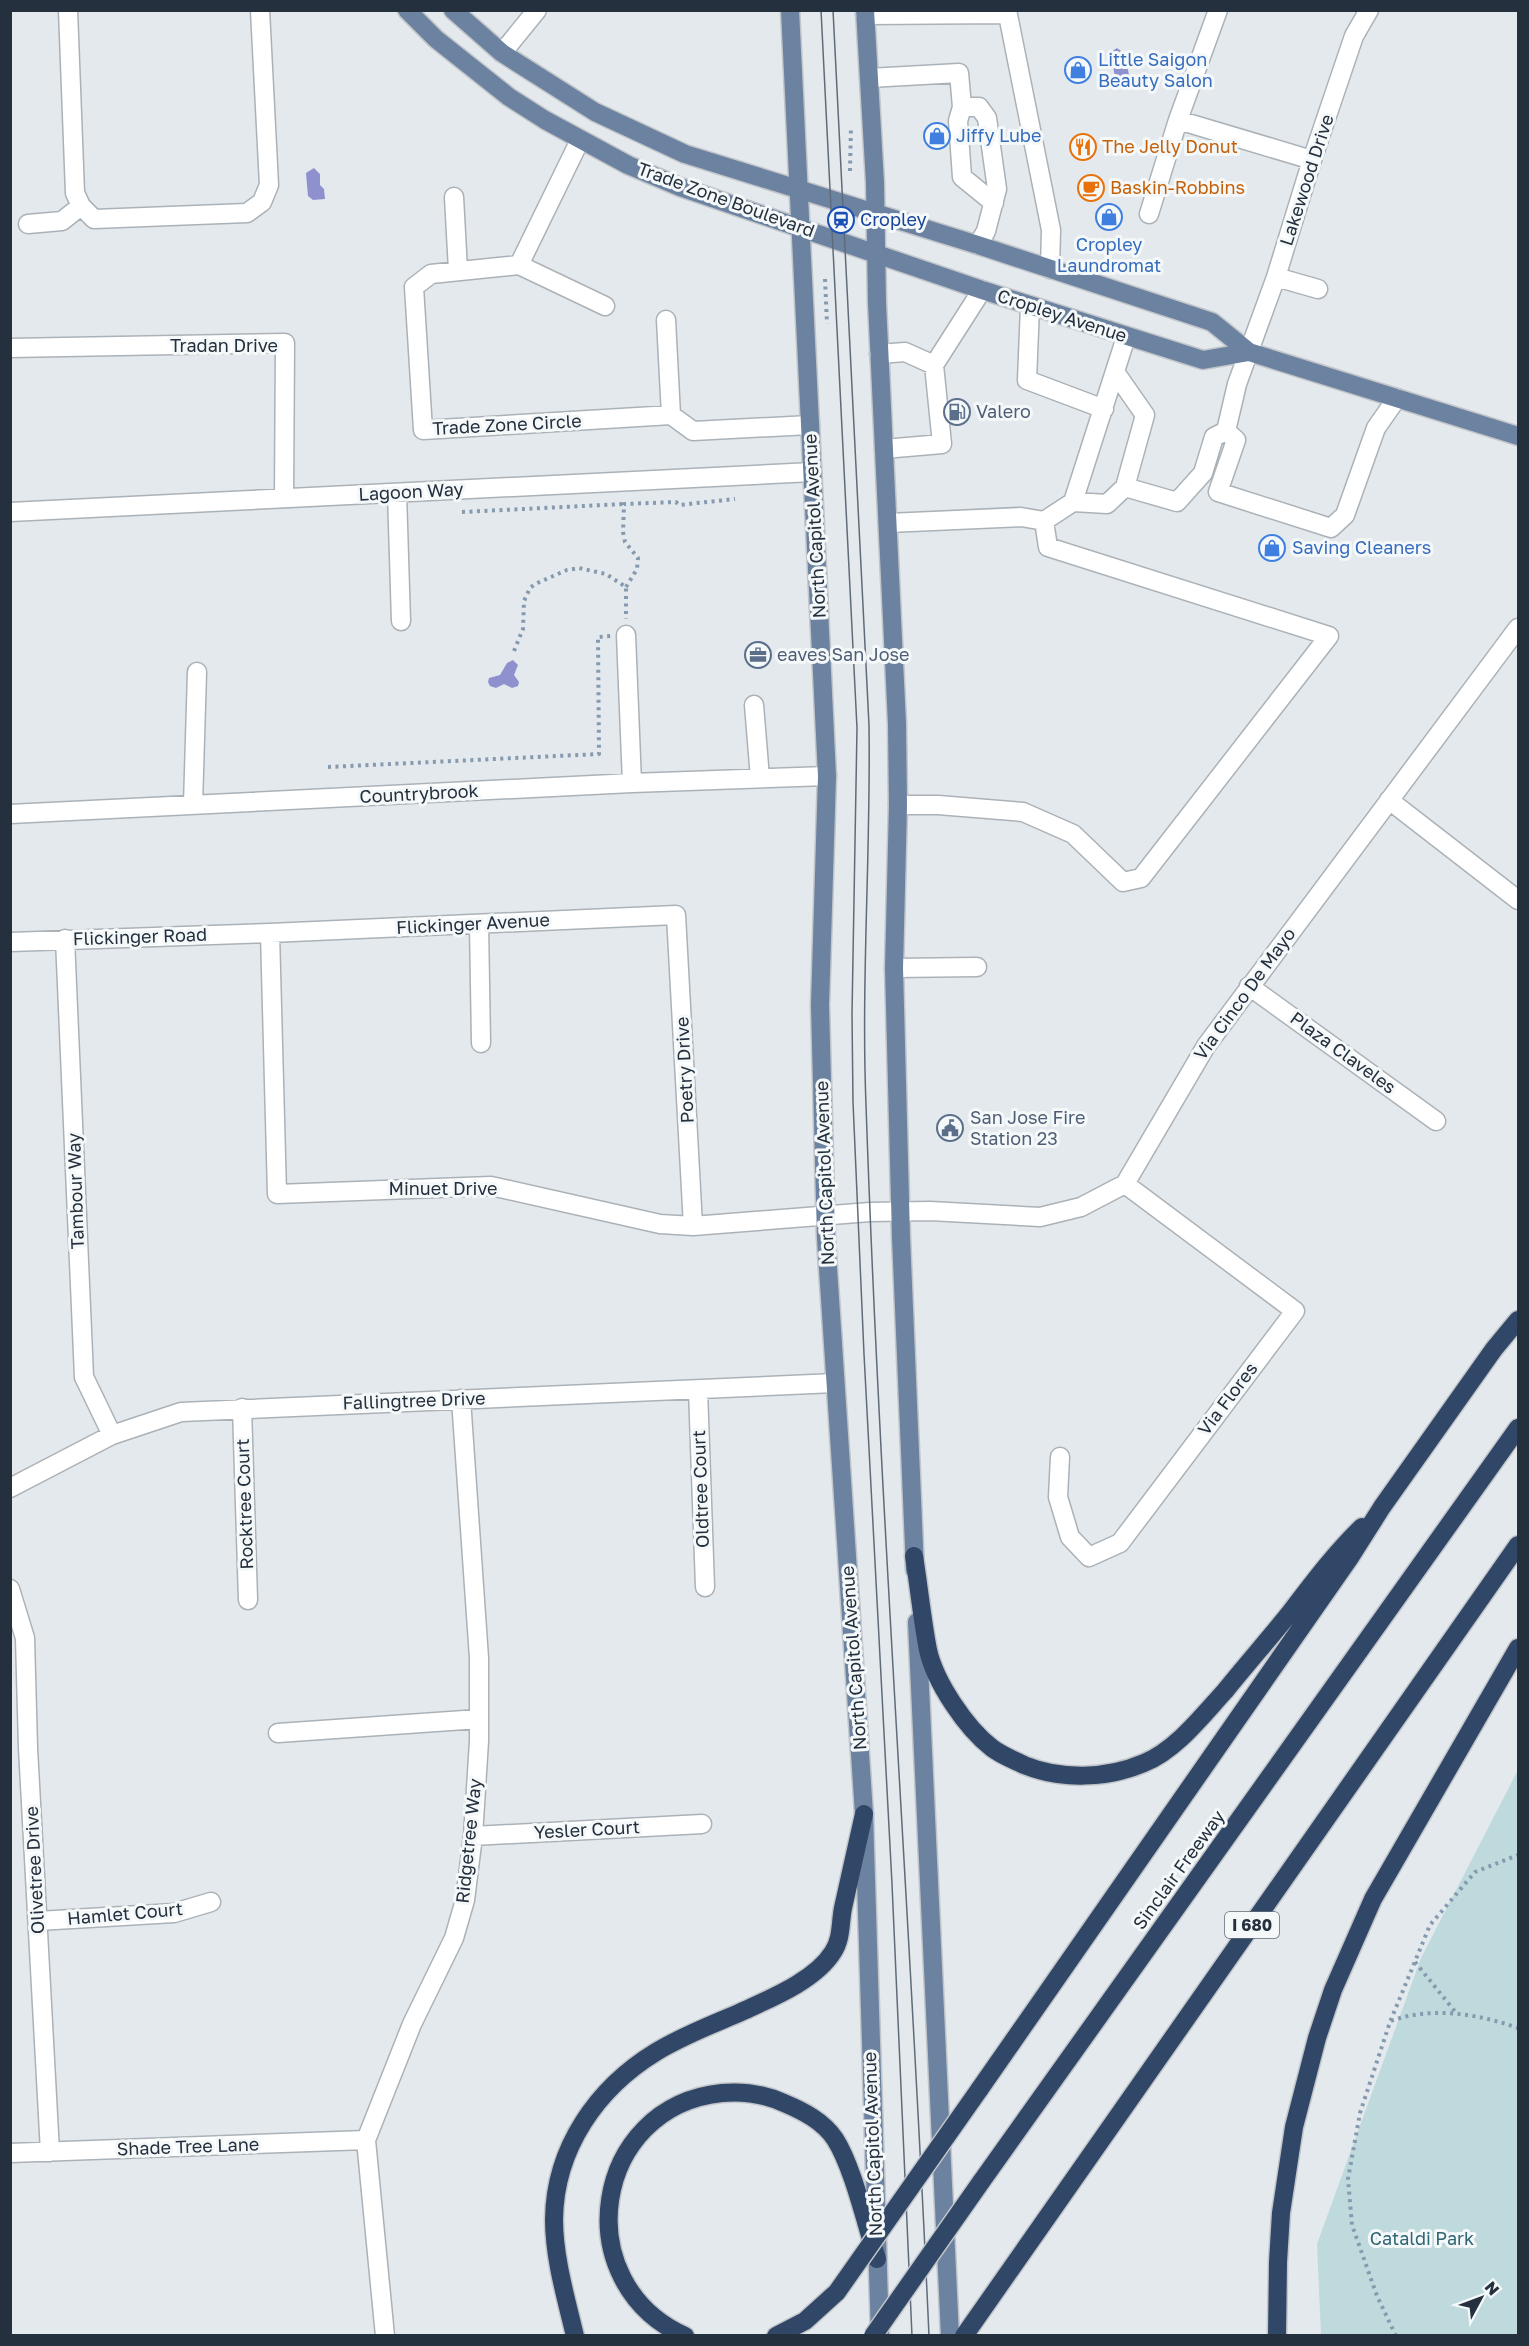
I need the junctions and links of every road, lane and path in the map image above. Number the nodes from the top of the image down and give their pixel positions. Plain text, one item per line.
1 (68, 10) edge
2 (260, 10) edge
3 (407, 10) edge
4 (453, 10) edge
5 (537, 10) edge
6 (790, 10) edge
7 (1218, 10) edge
8 (1369, 10) edge
9 (1007, 12) edge
10 (865, 13) edge
11 (502, 53) junction
12 (869, 78) junction
13 (962, 107) junction
14 (1178, 120) junction
15 (851, 125) dead end
16 (580, 140) junction
17 (1312, 160) junction
18 (850, 171) dead end
19 (799, 190) junction
20 (454, 197) dead end
21 (994, 203) junction
22 (81, 206) junction
23 (874, 212) junction
24 (1149, 214) dead end
25 (28, 224) dead end
26 (801, 228) junction
27 (978, 245) junction
28 (877, 254) junction
29 (519, 266) junction
30 (1050, 269) junction
31 (458, 270) junction
32 (1276, 277) junction
33 (825, 279) dead end
34 (1318, 289) dead end
35 (982, 290) junction
36 (605, 306) dead end
37 (1030, 306) junction
38 (666, 320) dead end
39 (827, 324) dead end
40 (1126, 337) junction
41 (10, 348) edge
42 (1249, 352) junction
43 (879, 354) junction
44 (934, 365) junction
45 (1115, 372) junction
46 (1397, 398) junction
47 (1104, 409) junction
48 (671, 415) junction
49 (810, 425) junction
50 (1226, 431) junction
51 (1518, 436) edge
52 (884, 448) junction
53 (812, 472) junction
54 (1125, 487) junction
55 (397, 493) junction
56 (284, 498) junction
57 (735, 499) dead end
58 (1073, 502) junction
59 (624, 504) junction
60 (10, 512) edge
61 (462, 512) dead end
62 (1044, 521) junction
63 (888, 523) junction
64 (626, 586) junction
65 (401, 621) dead end
66 (1518, 628) edge
67 (626, 635) junction
68 (514, 651) dead end
69 (197, 672) dead end
70 (754, 705) dead end
71 (328, 766) dead end
72 (827, 776) junction
73 (760, 778) junction
74 (632, 783) junction
75 (1389, 800) junction
76 (193, 805) junction
77 (898, 805) junction
78 (10, 814) edge
79 (1518, 900) edge
80 (676, 915) joint
81 (479, 924) junction
82 (270, 933) junction
83 (65, 939) junction
84 (10, 942) edge
85 (977, 967) dead end
86 (894, 968) junction
87 (1249, 986) junction
88 (481, 1043) dead end
89 (1436, 1121) dead end
90 (1125, 1184) junction
91 (900, 1211) junction
92 (825, 1214) junction
93 (693, 1226) junction
94 (1518, 1320) edge
95 (835, 1383) junction
96 (698, 1390) junction
97 (461, 1399) junction
98 (242, 1408) junction
99 (1518, 1428) edge
100 (112, 1435) junction
101 (1060, 1457) dead end
102 (10, 1488) edge
103 (1382, 1506) junction
104 (1518, 1545) edge
105 (914, 1556) junction
106 (705, 1587) dead end
107 (10, 1589) edge
108 (248, 1600) dead end
109 (1518, 1648) edge
110 (479, 1719) junction
111 (278, 1733) dead end
112 (19, 1749) edge
113 (864, 1814) junction
114 (702, 1824) dead end
115 (473, 1836) junction
116 (1518, 1855) edge
117 (211, 1902) dead end
118 (38, 1921) junction
119 (1415, 1962) junction
120 (1458, 2015) junction
121 (1390, 2022) junction
122 (1518, 2028) edge
123 (366, 2140) junction
124 (50, 2152) junction
125 (10, 2153) edge
126 (877, 2259) junction
127 (385, 2336) edge
128 (575, 2336) edge
129 (685, 2336) edge
130 (776, 2336) edge
131 (873, 2336) edge
132 (880, 2336) edge
133 (950, 2336) edge
134 (964, 2336) edge
135 (1277, 2336) edge
136 (1396, 2336) edge

1 - 22 street
2 - 22 street
3 - 16 main road, Trade Zone Boulevard
4 - 11 main road, Trade Zone Boulevard
5 - 11 street
6 - 19 main road, North Capitol Avenue
7 - 14 street
8 - 17 street, Lakewood Drive
9 - 10 street
9 - 30 street
10 - 12 main road
11 - 19 main road, Trade Zone Boulevard
12 - 13 street
12 - 23 main road
13 - 21 street
13 - 21 street
14 - 17 street
14 - 24 street
15 - 18 path
16 - 26 main road, Trade Zone Boulevard
16 - 29 street
17 - 32 street, Lakewood Drive
19 - 23 main road, Trade Zone Boulevard
19 - 26 main road, North Capitol Avenue
20 - 31 street
21 - 27 street
22 - 25 street
23 - 27 main road, Cropley Avenue
23 - 28 main road
26 - 28 main road, Trade Zone Boulevard
26 - 49 main road, North Capitol Avenue
27 - 30 main road, Cropley Avenue
28 - 35 main road, Cropley Avenue
28 - 43 main road
29 - 31 street, Trade Zone Circle
29 - 36 street
30 - 42 main road, Cropley Avenue
31 - 48 street, Trade Zone Circle
32 - 34 street
32 - 42 street, Lakewood Drive
33 - 39 path
35 - 37 main road, Cropley Avenue
35 - 44 street
37 - 40 main road, Cropley Avenue
37 - 47 street
38 - 48 street
40 - 42 main road, Cropley Avenue
40 - 45 street
41 - 56 street, Tradan Drive
42 - 46 main road, Cropley Avenue
42 - 50 street, Lakewood Drive
43 - 44 street
43 - 52 main road
44 - 52 street
45 - 47 street
45 - 54 street
46 - 50 street
46 - 51 main road, Cropley Avenue
47 - 58 street
48 - 49 street
49 - 53 main road, North Capitol Avenue
50 - 54 street
52 - 63 main road
53 - 55 street, Lagoon Way
53 - 72 main road, North Capitol Avenue
54 - 58 street
55 - 56 street, Lagoon Way
55 - 65 street
56 - 60 street, Lagoon Way
57 - 59 path
58 - 62 street
59 - 61 path
59 - 64 path
62 - 63 street
62 - 77 street
63 - 77 main road
64 - 67 path
64 - 68 path
66 - 75 street, Via Cinco De Mayo
67 - 71 path
67 - 74 street
69 - 76 street
70 - 73 street
72 - 73 street, Countrybrook
72 - 92 main road, North Capitol Avenue
73 - 74 street, Countrybrook
74 - 76 street, Countrybrook
75 - 79 street
75 - 87 street, Via Cinco De Mayo
76 - 78 street, Countrybrook
77 - 86 main road
80 - 81 street, Flickinger Avenue
80 - 93 street, Poetry Drive
81 - 82 street, Flickinger Avenue
81 - 88 street
82 - 83 street, Flickinger Road
82 - 93 street, Minuet Drive
83 - 84 street, Flickinger Road
83 - 100 street, Tambour Way
85 - 86 street
86 - 91 main road
87 - 89 street, Plaza Claveles
87 - 90 street, Via Cinco De Mayo
90 - 91 street
90 - 101 street, Via Flores
91 - 92 street, Minuet Drive
91 - 105 main road
92 - 93 street, Minuet Drive
92 - 95 main road, North Capitol Avenue
94 - 103 highway
95 - 96 street, Fallingtree Drive
95 - 113 main road, North Capitol Avenue
96 - 97 street, Fallingtree Drive
96 - 106 street, Oldtree Court
97 - 98 street, Fallingtree Drive
97 - 110 street, Ridgetree Way
98 - 100 street, Fallingtree Drive
98 - 108 street, Rocktree Court
99 - 131 highway, Sinclair Freeway, bridge
100 - 102 street, Fallingtree Drive
103 - 105 highway
103 - 130 highway, bridge
104 - 134 highway, I 680
105 - 133 main road
107 - 112 street, Olivetree Drive
109 - 135 highway
110 - 111 street
110 - 115 street, Ridgetree Way
112 - 118 street, Olivetree Drive
113 - 126 main road, North Capitol Avenue
113 - 128 highway
114 - 115 street, Yesler Court
115 - 123 street, Ridgetree Way
116 - 119 path
117 - 118 street, Hamlet Court
118 - 124 street, Olivetree Drive
119 - 120 path
119 - 121 path
120 - 121 path
120 - 122 path
121 - 136 path
123 - 124 street, Shade Tree Lane
123 - 127 street, Ridgetree Way
124 - 125 street, Shade Tree Lane
126 - 129 highway
126 - 132 main road, North Capitol Avenue

